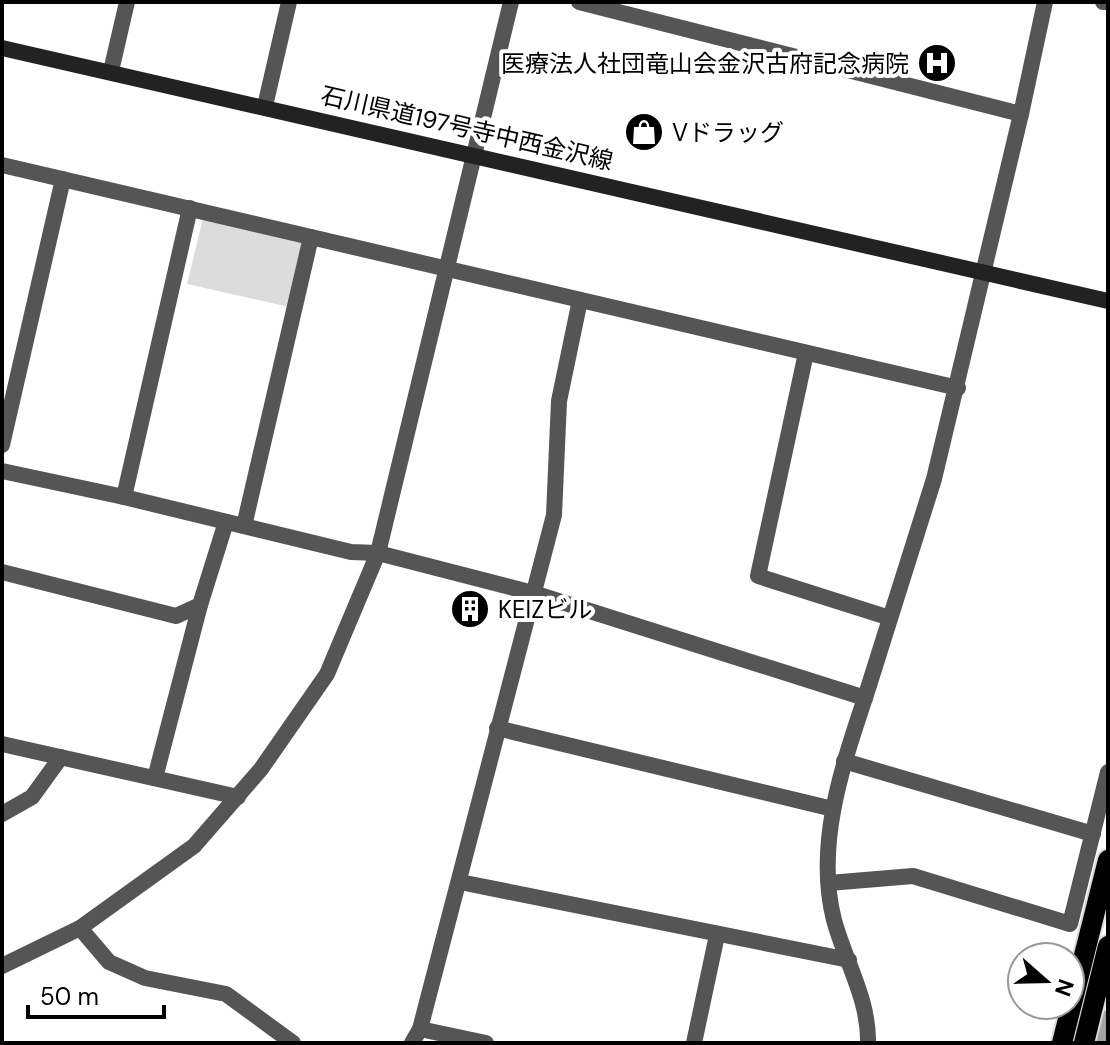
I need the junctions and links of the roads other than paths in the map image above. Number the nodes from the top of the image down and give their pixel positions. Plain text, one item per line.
1 (127, 2) edge
2 (289, 2) edge
3 (511, 2) edge
4 (579, 2) edge
5 (1045, 2) edge
6 (2, 48) edge
7 (111, 71) junction
8 (265, 106) junction
9 (1021, 114) junction
10 (473, 153) junction
11 (2, 165) edge
12 (63, 179) junction
13 (190, 208) junction
14 (311, 237) junction
15 (445, 268) junction
16 (982, 271) junction
17 (580, 300) junction
18 (1108, 301) edge
19 (806, 353) junction
20 (958, 388) junction
21 (2, 445) edge
22 (2, 471) edge
23 (124, 497) junction
24 (226, 522) junction
25 (244, 526) junction
26 (378, 553) junction
27 (2, 572) edge
28 (533, 593) junction
29 (200, 605) junction
30 (890, 618) junction
31 (865, 698) junction
32 (497, 728) junction
33 (2, 744) edge
34 (61, 757) junction
35 (844, 761) junction
36 (1108, 772) edge
37 (155, 778) junction
38 (238, 797) junction
39 (833, 809) junction
40 (2, 814) edge
41 (1093, 834) junction
42 (1108, 860) edge
43 (460, 882) junction
44 (829, 883) junction
45 (80, 928) junction
46 (717, 935) junction
47 (1108, 946) edge
48 (849, 960) junction
49 (2, 966) edge
50 (416, 1036) edge
51 (293, 1043) edge
52 (486, 1043) edge
53 (694, 1043) edge
54 (868, 1043) edge
55 (1062, 1043) edge
56 (1084, 1043) edge

1 - 7 street
2 - 8 street
3 - 10 street
4 - 9 street
5 - 9 street
6 - 7 main road, 石川県道197号寺中西金沢線
7 - 8 main road, 石川県道197号寺中西金沢線
8 - 10 main road, 石川県道197号寺中西金沢線
9 - 16 street
10 - 15 street
10 - 16 main road, 石川県道197号寺中西金沢線
11 - 12 street
12 - 13 street
12 - 21 street
13 - 14 street
13 - 23 street
14 - 15 street
14 - 25 street
15 - 17 street
15 - 26 street
16 - 18 main road, 石川県道197号寺中西金沢線
16 - 20 street
17 - 19 street
17 - 28 street
19 - 20 street
19 - 30 street
20 - 30 street
22 - 23 street
23 - 24 street
24 - 25 street
24 - 29 street
25 - 26 street
26 - 28 street
26 - 38 street
27 - 29 street
28 - 31 street
28 - 32 street
29 - 37 street
30 - 31 street
31 - 35 street
32 - 39 street
32 - 43 street
33 - 34 street
34 - 37 street
34 - 40 street
35 - 39 street
35 - 41 street
36 - 41 street
37 - 38 street
38 - 45 street
39 - 44 street
41 - 44 street
42 - 55 main road
43 - 46 street
43 - 50 street
44 - 48 street
45 - 49 street
45 - 51 street
46 - 48 street
46 - 53 street
47 - 56 main road
48 - 54 street
50 - 52 street

